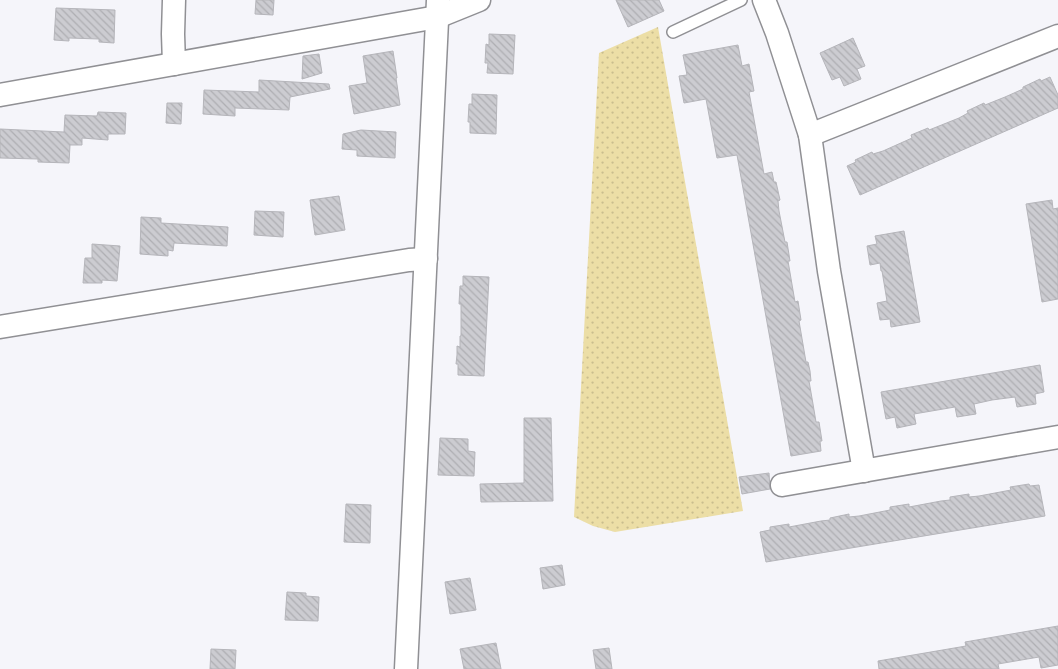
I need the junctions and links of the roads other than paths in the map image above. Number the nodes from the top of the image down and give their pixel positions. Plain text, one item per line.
1 (174, 0) edge
2 (479, 0) edge
3 (741, 0) edge
4 (764, 0) edge
5 (438, 8) edge
6 (673, 32) dead end
7 (1058, 36) edge
8 (174, 64) junction
9 (0, 95) edge
10 (810, 135) junction
11 (426, 259) junction
12 (0, 327) edge
13 (1057, 444) edge
14 (864, 471) junction
15 (782, 485) dead end
16 (406, 669) edge

1 - 8 street
2 - 5 street
3 - 6 lane
4 - 10 street
5 - 8 street
5 - 11 street
7 - 10 street
8 - 9 street
10 - 14 street
11 - 12 street
11 - 16 street
13 - 14 street
14 - 15 street

